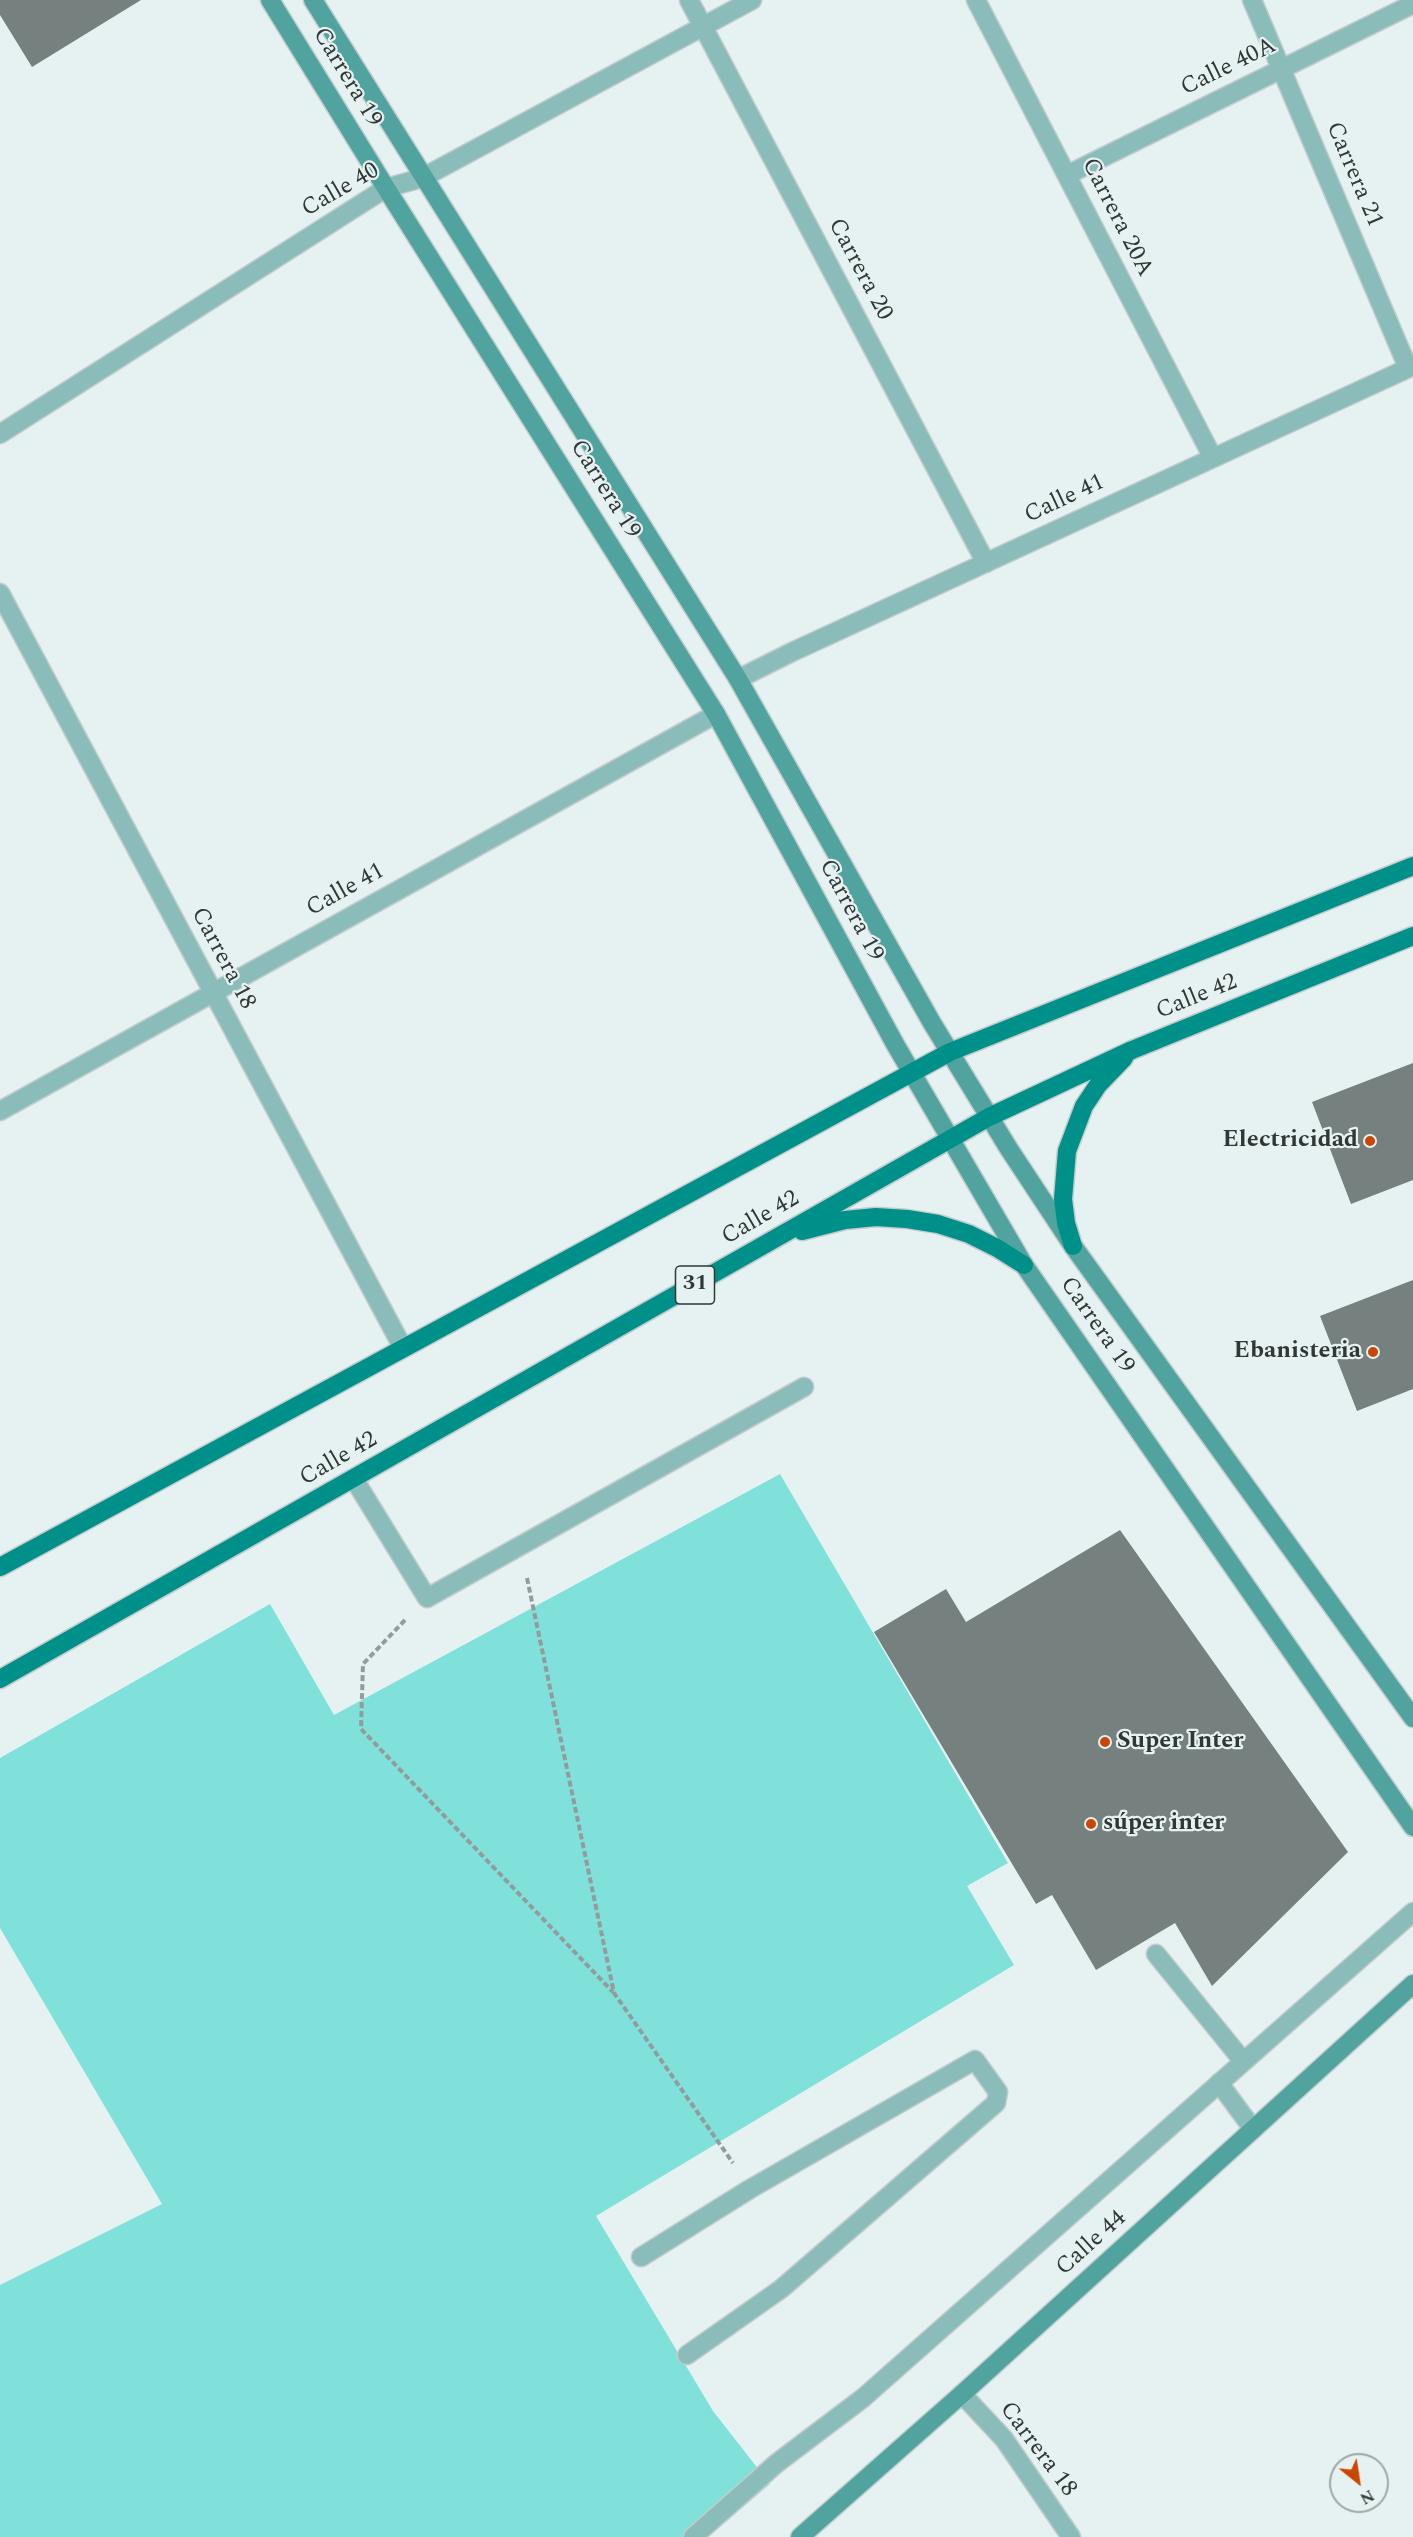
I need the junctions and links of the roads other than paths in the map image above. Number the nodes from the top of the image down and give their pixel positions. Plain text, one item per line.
1 (270, 0) edge
2 (313, 0) edge
3 (689, 0) edge
4 (752, 0) edge
5 (976, 0) edge
6 (1252, 0) edge
7 (1413, 4) edge
8 (704, 27) junction
9 (1282, 69) junction
10 (1067, 175) junction
11 (422, 178) junction
12 (386, 188) junction
13 (1410, 367) edge
14 (0, 434) edge
15 (1213, 458) junction
16 (986, 562) junction
17 (0, 593) edge
18 (738, 679) junction
19 (716, 714) junction
20 (1413, 866) edge
21 (1413, 936) edge
22 (213, 993) junction
23 (1132, 1050) junction
24 (950, 1052) junction
25 (911, 1072) junction
26 (0, 1111) edge
27 (989, 1117) junction
28 (950, 1138) junction
29 (777, 1239) junction
30 (1073, 1246) junction
31 (1024, 1265) junction
32 (403, 1348) junction
33 (804, 1387) dead end
34 (354, 1479) junction
35 (0, 1567) edge
36 (0, 1679) edge
37 (1413, 1718) edge
38 (1413, 1827) edge
39 (1413, 1912) edge
40 (1156, 1953) dead end
41 (1413, 1984) edge
42 (1243, 2061) junction
43 (1219, 2083) junction
44 (1254, 2129) junction
45 (641, 2257) dead end
46 (687, 2355) dead end
47 (962, 2394) junction
48 (693, 2537) edge
49 (800, 2537) edge
50 (1071, 2537) edge

1 - 12 main road, Carrera 19
2 - 11 main road, Carrera 19
3 - 8 street, Carrera 20
4 - 8 street, Calle 40
5 - 10 street, Carrera 20A
6 - 9 street, Carrera 21
7 - 9 street, Calle 40A
8 - 11 street, Calle 40
8 - 16 street, Carrera 20
9 - 10 street, Calle 40A
9 - 13 street, Carrera 21
10 - 15 street, Carrera 20A
11 - 12 street, Calle 40
11 - 18 main road, Carrera 19
12 - 14 street, Calle 40
12 - 19 main road, Carrera 19
13 - 15 street, Calle 41
15 - 16 street, Calle 41
16 - 18 street, Calle 41
17 - 22 street, Carrera 18
18 - 24 main road, Carrera 19
19 - 22 street, Calle 41
19 - 25 main road, Carrera 19
20 - 24 main road, Calle 42
21 - 23 main road, Calle 42 / 31
22 - 26 street, Calle 41
22 - 32 street, Carrera 18
23 - 27 main road, Calle 42 / 31
23 - 30 main road
24 - 25 main road, Calle 42
24 - 27 main road, Carrera 19
25 - 28 main road, Carrera 19
25 - 32 main road, Calle 42
27 - 28 main road, Calle 42 / 31
27 - 30 main road, Carrera 19
28 - 29 main road, Calle 42 / 31
28 - 31 main road, Carrera 19
29 - 31 main road
29 - 34 main road, Calle 42 / 31
30 - 37 main road, Carrera 19
31 - 38 main road, Carrera 19
32 - 35 main road, Calle 42
33 - 34 street
34 - 36 main road, Calle 42 / 31
39 - 42 street
40 - 42 street
41 - 44 main road, Calle 44
42 - 43 street
43 - 44 street
43 - 48 street
44 - 47 main road, Calle 44
45 - 46 street
47 - 49 main road, Calle 44
47 - 50 street, Carrera 18

